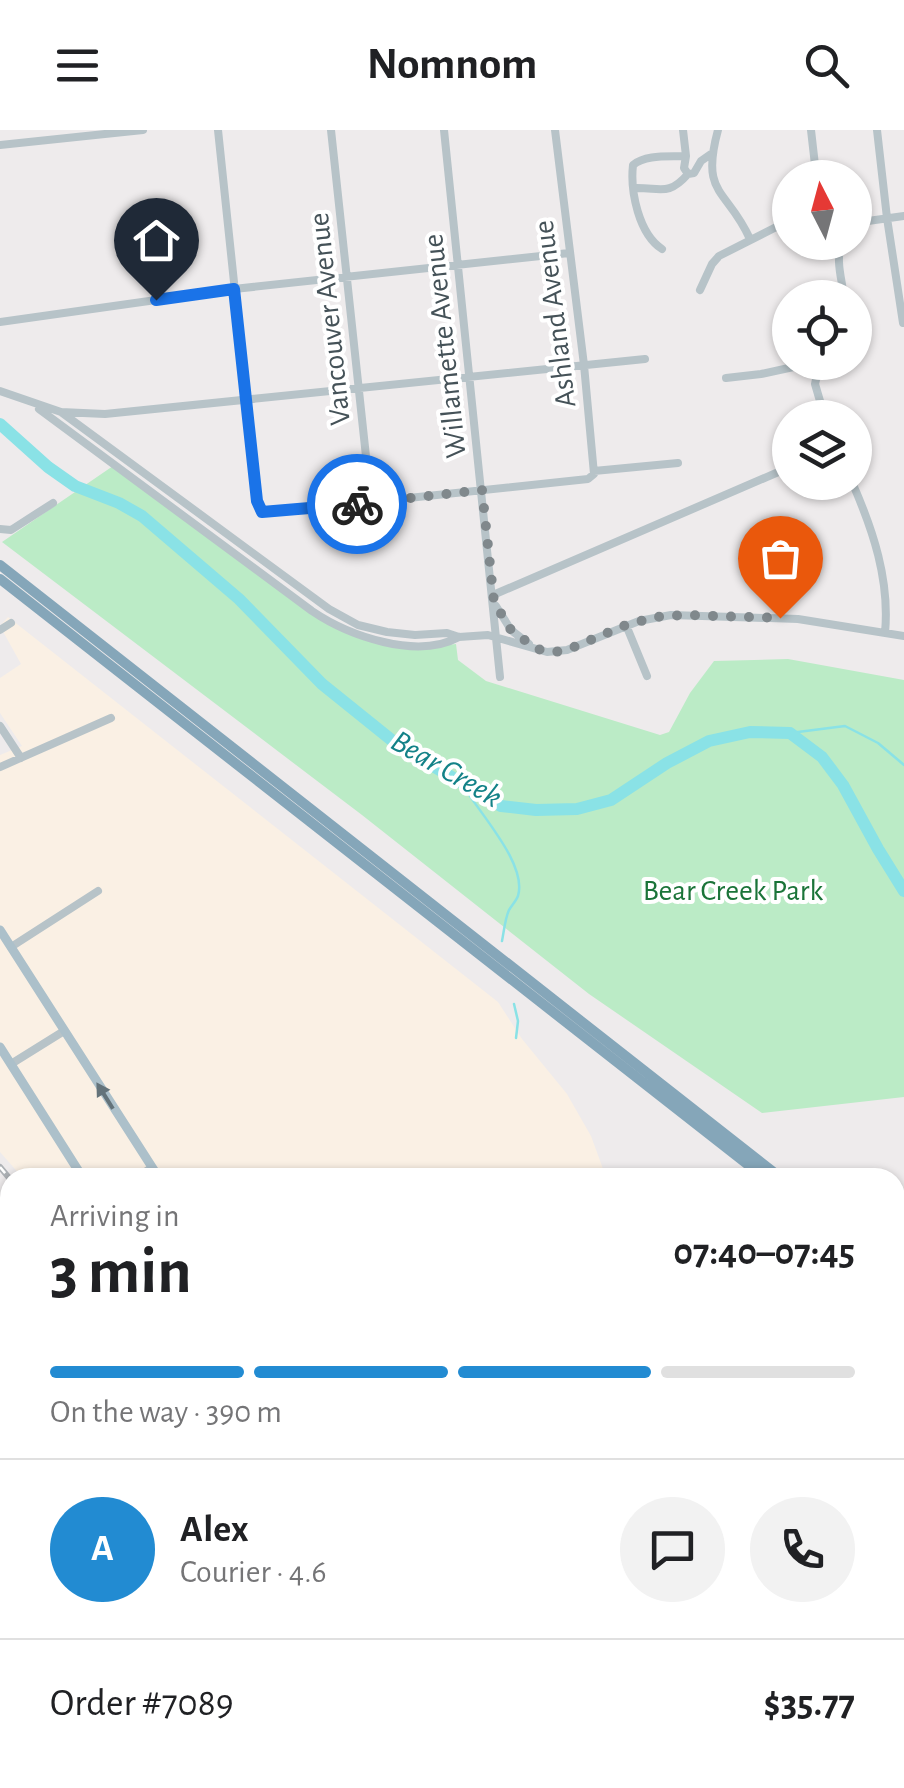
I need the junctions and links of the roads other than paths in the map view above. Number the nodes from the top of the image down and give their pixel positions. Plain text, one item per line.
1 (143, 130) edge
2 (218, 130) edge
3 (331, 130) edge
4 (444, 130) edge
5 (555, 130) edge
6 (684, 130) edge
7 (718, 130) edge
8 (811, 130) edge
9 (877, 130) edge
10 (108, 132) edge
11 (0, 145) edge
12 (711, 154) junction
13 (686, 156) junction
14 (814, 160) edge
15 (688, 174) junction
16 (634, 188) junction
17 (904, 216) edge
18 (887, 218) junction
19 (872, 220) edge
20 (772, 230) edge
21 (750, 240) junction
22 (662, 249) dead end
23 (569, 254) junction
24 (458, 266) junction
25 (347, 277) junction
26 (234, 289) junction
27 (700, 290) dead end
28 (0, 322) edge
29 (903, 323) edge
30 (644, 359) dead end
31 (584, 366) junction
32 (772, 371) edge
33 (470, 377) junction
34 (726, 378) dead end
35 (359, 388) junction
36 (0, 391) edge
37 (246, 400) junction
38 (27, 401) junction
39 (60, 412) junction
40 (105, 414) junction
41 (92, 434) junction
42 (678, 463) dead end
43 (594, 471) junction
44 (772, 475) edge
45 (482, 490) junction
46 (860, 500) edge
47 (53, 503) dead end
48 (371, 503) junction
49 (4, 530) edge
50 (0, 565) edge
51 (0, 579) edge
52 (493, 598) junction
53 (11, 622) dead end
54 (626, 625) junction
55 (0, 630) edge
56 (885, 633) junction
57 (496, 636) junction
58 (904, 636) edge
59 (459, 637) junction
60 (537, 649) junction
61 (647, 676) dead end
62 (500, 678) dead end
63 (110, 718) dead end
64 (0, 726) edge
65 (21, 758) junction
66 (0, 767) edge
67 (98, 891) dead end
68 (0, 930) edge
69 (11, 947) junction
70 (64, 1031) junction
71 (0, 1046) edge
72 (11, 1064) junction
73 (76, 1168) edge
74 (151, 1168) edge
75 (752, 1168) edge
76 (767, 1168) edge

1 - 10 street
2 - 26 street
3 - 25 street, Vancouver Avenue
4 - 24 street, Willamette Avenue
5 - 23 street, Ashland Avenue
6 - 13 street
7 - 12 street
8 - 14 street
9 - 18 street
10 - 11 street
12 - 15 street
12 - 21 street
13 - 15 street
13 - 16 street
15 - 16 street
16 - 22 street
17 - 18 street
18 - 19 street
18 - 29 street
20 - 21 street
21 - 27 street
23 - 24 street
23 - 31 street, Ashland Avenue
24 - 25 street
24 - 33 street, Willamette Avenue
25 - 26 street
25 - 35 street, Vancouver Avenue
26 - 28 street
26 - 37 street
30 - 31 street
31 - 33 street
31 - 43 street, Ashland Avenue
32 - 34 street
33 - 35 street
33 - 45 street, Willamette Avenue
35 - 37 street
35 - 48 street, Vancouver Avenue
36 - 38 street
37 - 40 street
37 - 48 street
38 - 39 street
38 - 59 street
39 - 40 street
39 - 41 street
40 - 41 street
41 - 59 street
42 - 43 street
43 - 45 street
44 - 52 street
45 - 48 street
45 - 52 street, Willamette Avenue
46 - 56 street
47 - 49 street
50 - 76 highway
51 - 75 highway
52 - 57 street, Willamette Avenue
52 - 60 street
53 - 55 street
54 - 56 street
54 - 60 street
54 - 61 street
56 - 58 street
57 - 59 street
57 - 60 street
57 - 62 street, Willamette Avenue
63 - 65 street
64 - 65 street
65 - 66 street
67 - 69 street
68 - 69 main road
69 - 70 main road
70 - 72 street
74 -> 70 main road
71 - 72 main road
72 - 73 main road

